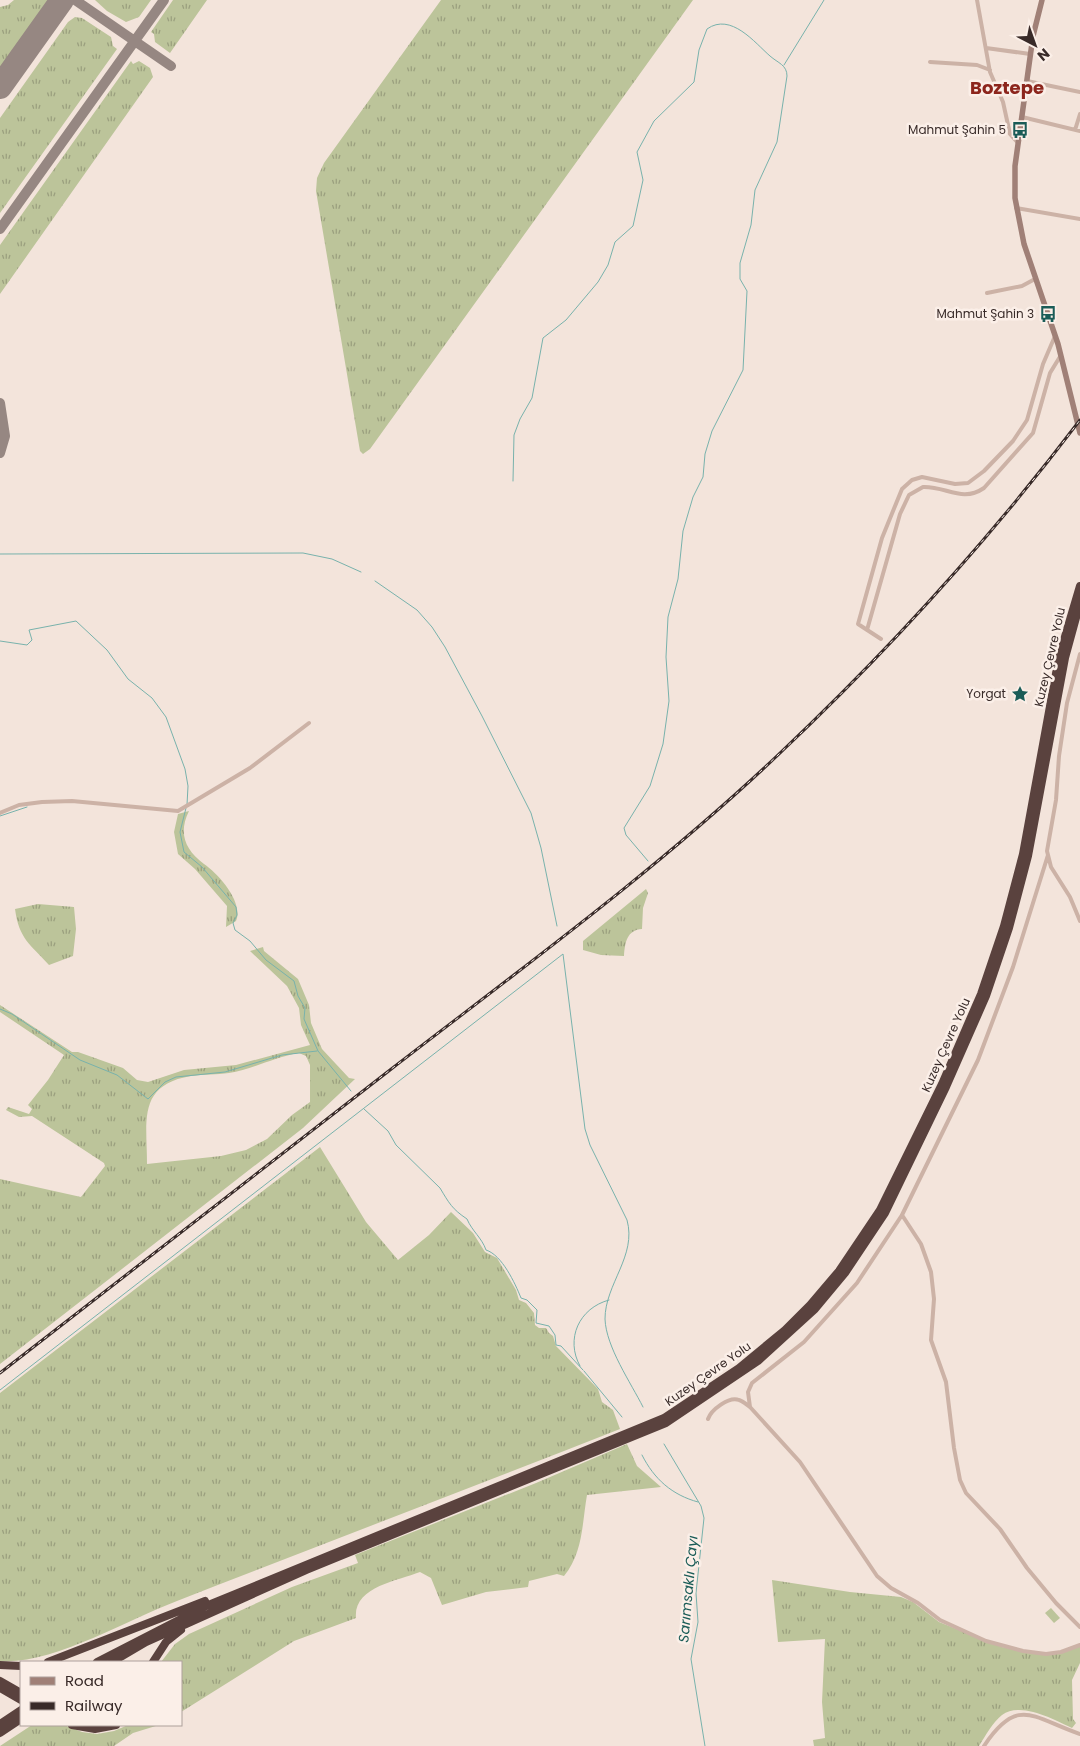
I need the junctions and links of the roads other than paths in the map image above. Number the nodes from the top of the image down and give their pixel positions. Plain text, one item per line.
1 (977, 0) edge
2 (1042, 0) edge
3 (986, 48) junction
4 (1030, 54) junction
5 (930, 62) dead end
6 (990, 70) junction
7 (1027, 81) junction
8 (1080, 92) edge
9 (1080, 114) edge
10 (1022, 117) junction
11 (1075, 130) junction
12 (1080, 131) edge
13 (1018, 143) junction
14 (1016, 208) junction
15 (1080, 220) edge
16 (1036, 279) junction
17 (987, 293) dead end
18 (1055, 336) junction
19 (1061, 355) junction
20 (1080, 433) edge
21 (1080, 586) edge
22 (1080, 603) edge
23 (867, 630) junction
24 (880, 639) dead end
25 (1080, 654) edge
26 (309, 723) dead end
27 (0, 812) edge
28 (1048, 855) junction
29 (1080, 921) edge
30 (902, 1215) junction
31 (750, 1407) junction
32 (708, 1419) dead end
33 (665, 1421) junction
34 (447, 1510) junction
35 (305, 1564) junction
36 (217, 1609) junction
37 (1080, 1627) edge
38 (1080, 1644) edge
39 (51, 1661) edge
40 (100, 1661) edge
41 (114, 1661) edge
42 (154, 1661) edge
43 (0, 1665) edge
44 (20, 1666) edge
45 (0, 1682) edge
46 (0, 1688) edge
47 (20, 1692) edge
48 (20, 1699) edge
49 (20, 1711) edge
50 (20, 1720) edge
51 (0, 1724) edge
52 (78, 1726) edge
53 (111, 1726) edge
54 (0, 1733) edge
55 (1080, 1734) edge
56 (984, 1746) edge

1 - 3 street
2 - 4 street
3 - 4 street
3 - 6 street
4 - 7 street
5 - 6 street
6 - 13 street
7 - 8 street
7 - 10 street
9 - 11 street
10 - 11 street
10 - 13 street
11 - 12 street
13 - 14 street
14 - 15 street
14 - 16 street
16 - 17 street
16 - 18 street
18 - 19 street
18 - 23 street
19 - 20 street
19 - 23 street
21 - 33 highway, Kuzey Çevre Yolu
22 - 33 highway, Kuzey Çevre Yolu
23 - 24 street
25 - 28 street
26 - 27 street
28 - 29 street
28 - 30 street
30 - 31 street
30 - 37 street
31 - 32 street
31 - 38 street
33 - 34 highway
34 - 35 highway
34 - 36 highway
35 - 39 highway
35 - 40 highway
36 - 41 highway
36 - 42 highway
43 - 44 highway
45 - 47 highway
46 - 48 highway
49 - 51 highway
50 - 54 highway
52 - 53 highway
55 - 56 street

